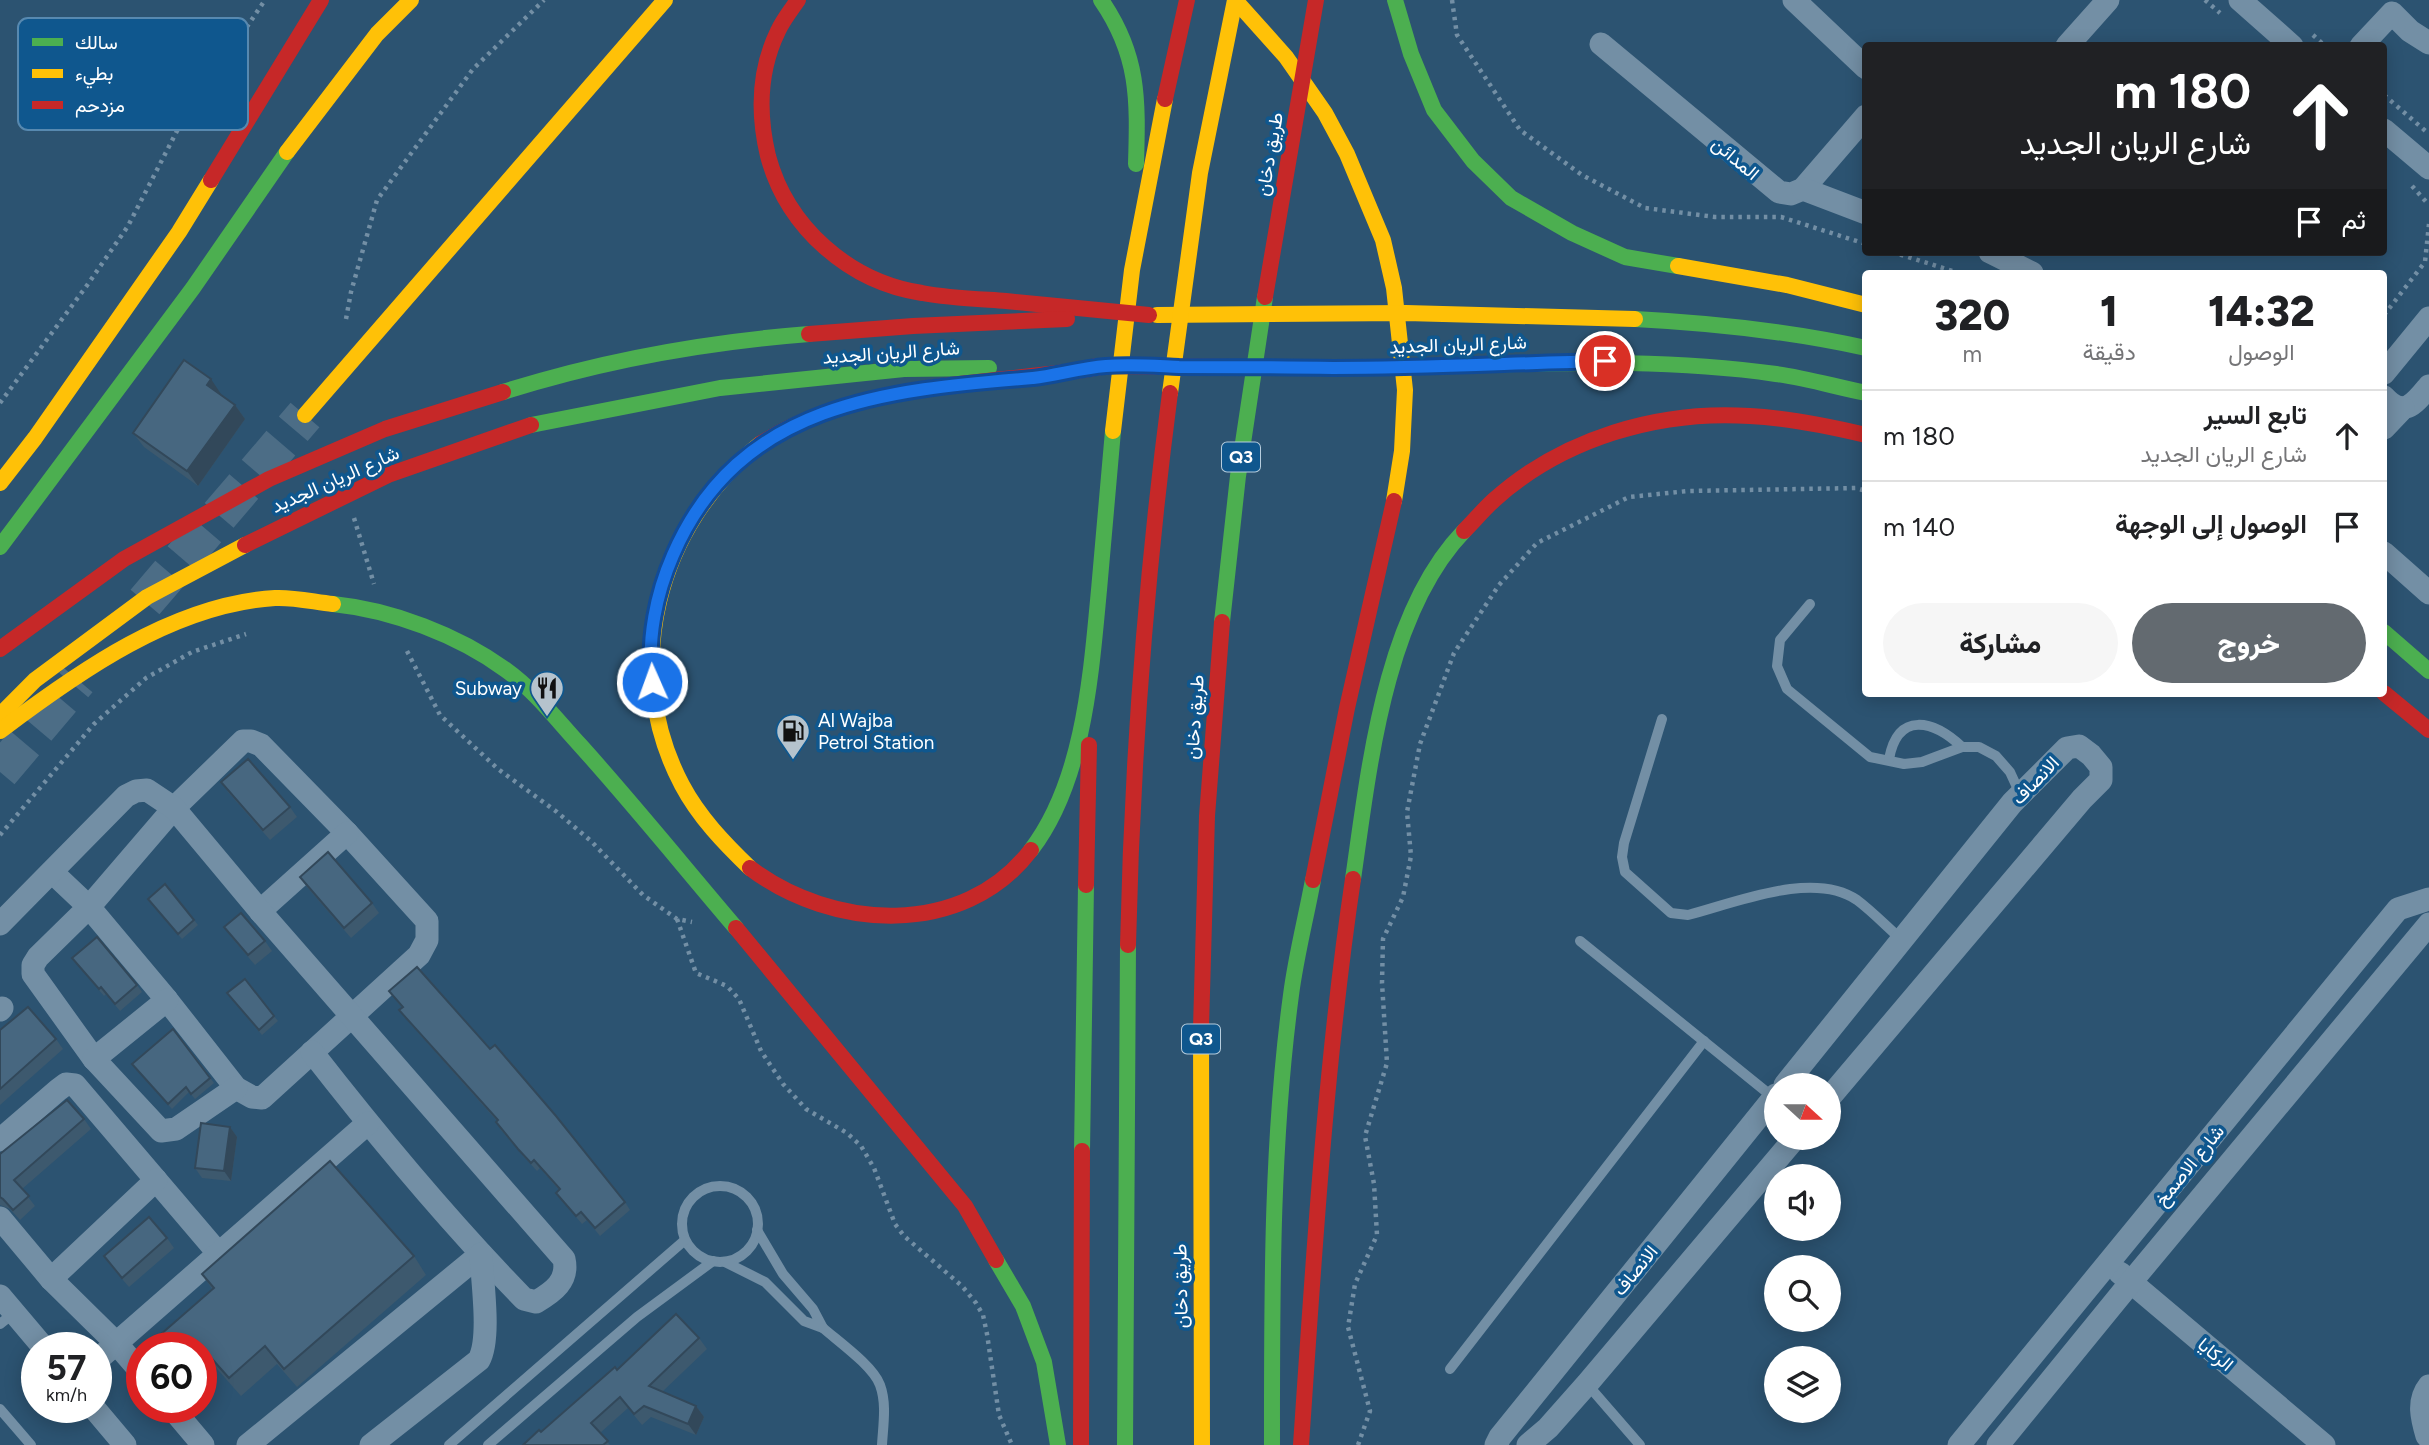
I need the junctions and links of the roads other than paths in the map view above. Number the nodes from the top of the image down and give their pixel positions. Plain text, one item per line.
1 (321, 0) edge
2 (411, 0) edge
3 (665, 0) edge
4 (798, 0) edge
5 (1101, 0) edge
6 (1187, 0) edge
7 (1235, 0) edge
8 (1316, 0) edge
9 (1395, 0) edge
10 (1794, 0) edge
11 (2108, 0) edge
12 (2240, 0) edge
13 (2387, 7) edge
14 (2071, 42) edge
15 (2287, 42) edge
16 (2364, 42) edge
17 (2429, 43) edge
18 (1601, 44) dead end
19 (1862, 64) edge
20 (248, 119) edge
21 (1862, 121) edge
22 (241, 130) edge
23 (2387, 133) edge
24 (2429, 168) edge
25 (1803, 189) junction
26 (1862, 211) edge
27 (2002, 256) edge
28 (2024, 263) edge
29 (1132, 274) junction
30 (1862, 303) edge
31 (1149, 315) junction
32 (2429, 318) edge
33 (1862, 347) edge
34 (1107, 366) junction
35 (2387, 369) edge
36 (2429, 386) edge
37 (1862, 392) edge
38 (2393, 402) edge
39 (305, 415) tunnel mouth
40 (2387, 419) edge
41 (1862, 434) edge
42 (0, 483) edge
43 (0, 547) edge
44 (2387, 556) edge
45 (2429, 593) edge
46 (1810, 604) dead end
47 (2387, 635) edge
48 (0, 649) edge
49 (1091, 661) junction
50 (2429, 671) edge
51 (2387, 695) edge
52 (0, 715) edge
53 (1662, 719) dead end
54 (2429, 730) edge
55 (0, 731) edge
56 (1962, 747) junction
57 (1889, 759) junction
58 (2021, 796) junction
59 (174, 808) junction
60 (347, 833) junction
61 (52, 872) junction
62 (2429, 899) edge
63 (89, 907) junction
64 (260, 911) junction
65 (0, 924) edge
66 (2429, 924) edge
67 (1902, 940) junction
68 (1580, 941) dead end
69 (167, 1000) junction
70 (352, 1017) junction
71 (1704, 1041) junction
72 (312, 1052) junction
73 (94, 1059) junction
74 (1794, 1073) edge
75 (1764, 1083) edge
76 (1841, 1084) edge
77 (236, 1088) junction
78 (1764, 1110) edge
79 (368, 1123) junction
80 (0, 1140) edge
81 (1785, 1150) edge
82 (156, 1180) junction
83 (0, 1218) edge
84 (757, 1230) junction
85 (685, 1240) junction
86 (219, 1254) junction
87 (481, 1254) junction
88 (719, 1261) junction
89 (2109, 1264) junction
90 (51, 1279) junction
91 (2131, 1282) junction
92 (5, 1310) edge
93 (823, 1328) junction
94 (28, 1332) edge
95 (116, 1343) junction
96 (112, 1347) edge
97 (126, 1355) edge
98 (1450, 1369) dead end
99 (1587, 1384) junction
100 (2429, 1385) edge
101 (0, 1409) edge
102 (4, 1422) edge
103 (106, 1423) edge
104 (185, 1423) edge
105 (2425, 1439) edge
106 (31, 1445) edge
107 (125, 1445) edge
108 (204, 1445) edge
109 (248, 1445) edge
110 (371, 1445) edge
111 (449, 1445) edge
112 (488, 1445) edge
113 (882, 1445) edge
114 (1058, 1445) edge
115 (1081, 1445) edge
116 (1125, 1445) edge
117 (1202, 1445) edge
118 (1272, 1445) edge
119 (1301, 1445) edge
120 (1496, 1445) edge
121 (1528, 1445) edge
122 (1640, 1445) edge
123 (1959, 1445) edge
124 (1998, 1445) edge
125 (2324, 1445) edge

1 - 20 main road
2 - 43 main road
3 - 39 main road
4 - 31 main road
5 - 29 main road
6 - 29 main road
7 - 116 main road
7 - 118 main road
8 - 117 main road, طريق دخان / Q3
9 - 30 main road
10 - 19 street
11 - 14 street
12 - 15 street
13 - 16 street
13 - 17 street
18 - 25 street, المدائن
21 - 25 street
22 - 42 main road
23 - 24 street
25 - 26 street, المدائن
27 - 28 street
29 - 49 main road
31 - 33 main road, شارع الريان الجديد
31 - 48 main road, شارع الريان الجديد
32 - 35 street
34 - 37 main road, شارع الريان الجديد
34 - 49 main road
34 - 52 main road, شارع الريان الجديد
36 - 38 street
38 - 40 street
41 - 119 main road
44 - 45 street
46 - 57 lane
47 - 50 main road
49 - 115 main road
51 - 54 main road
53 - 67 lane
55 - 114 main road
56 - 57 lane
56 - 57 lane
56 - 58 lane
58 - 67 street, الانصاف
58 - 76 street, الانصاف
59 - 60 street
59 - 61 street
59 - 63 street
59 - 64 street
60 - 64 street
60 - 70 street
61 - 63 street
61 - 65 street
62 - 89 street, شارع الاصمخ
63 - 69 street
63 - 73 street
64 - 70 street
66 - 91 street, شارع الاصمخ
67 - 74 street, الانصاف
68 - 71 lane
69 - 73 street
69 - 77 street
70 - 72 street
70 - 87 street
71 - 75 lane
71 - 98 lane
72 - 77 street
72 - 79 street
73 - 77 street
78 - 120 street, الانصاف
79 - 86 street
79 - 87 street
80 - 82 street
81 - 99 street, الانصاف
82 - 86 street
82 - 90 street
83 - 90 street
84 - 85 lane
84 - 88 lane
84 - 93 lane
85 - 88 lane
85 - 111 lane
86 - 95 street
87 - 109 street
87 - 110 street
88 - 93 lane
88 - 112 lane
89 - 91 street, الركايا
89 - 123 street, شارع الاصمخ
90 - 95 street
91 - 124 street, شارع الاصمخ
91 - 125 street, الركايا
92 - 94 street
93 - 113 lane
95 - 96 street
95 - 97 street
99 - 121 street, الانصاف
99 - 122 lane
100 - 105 street
101 - 102 lane
102 - 106 lane
103 - 107 street
104 - 108 street

